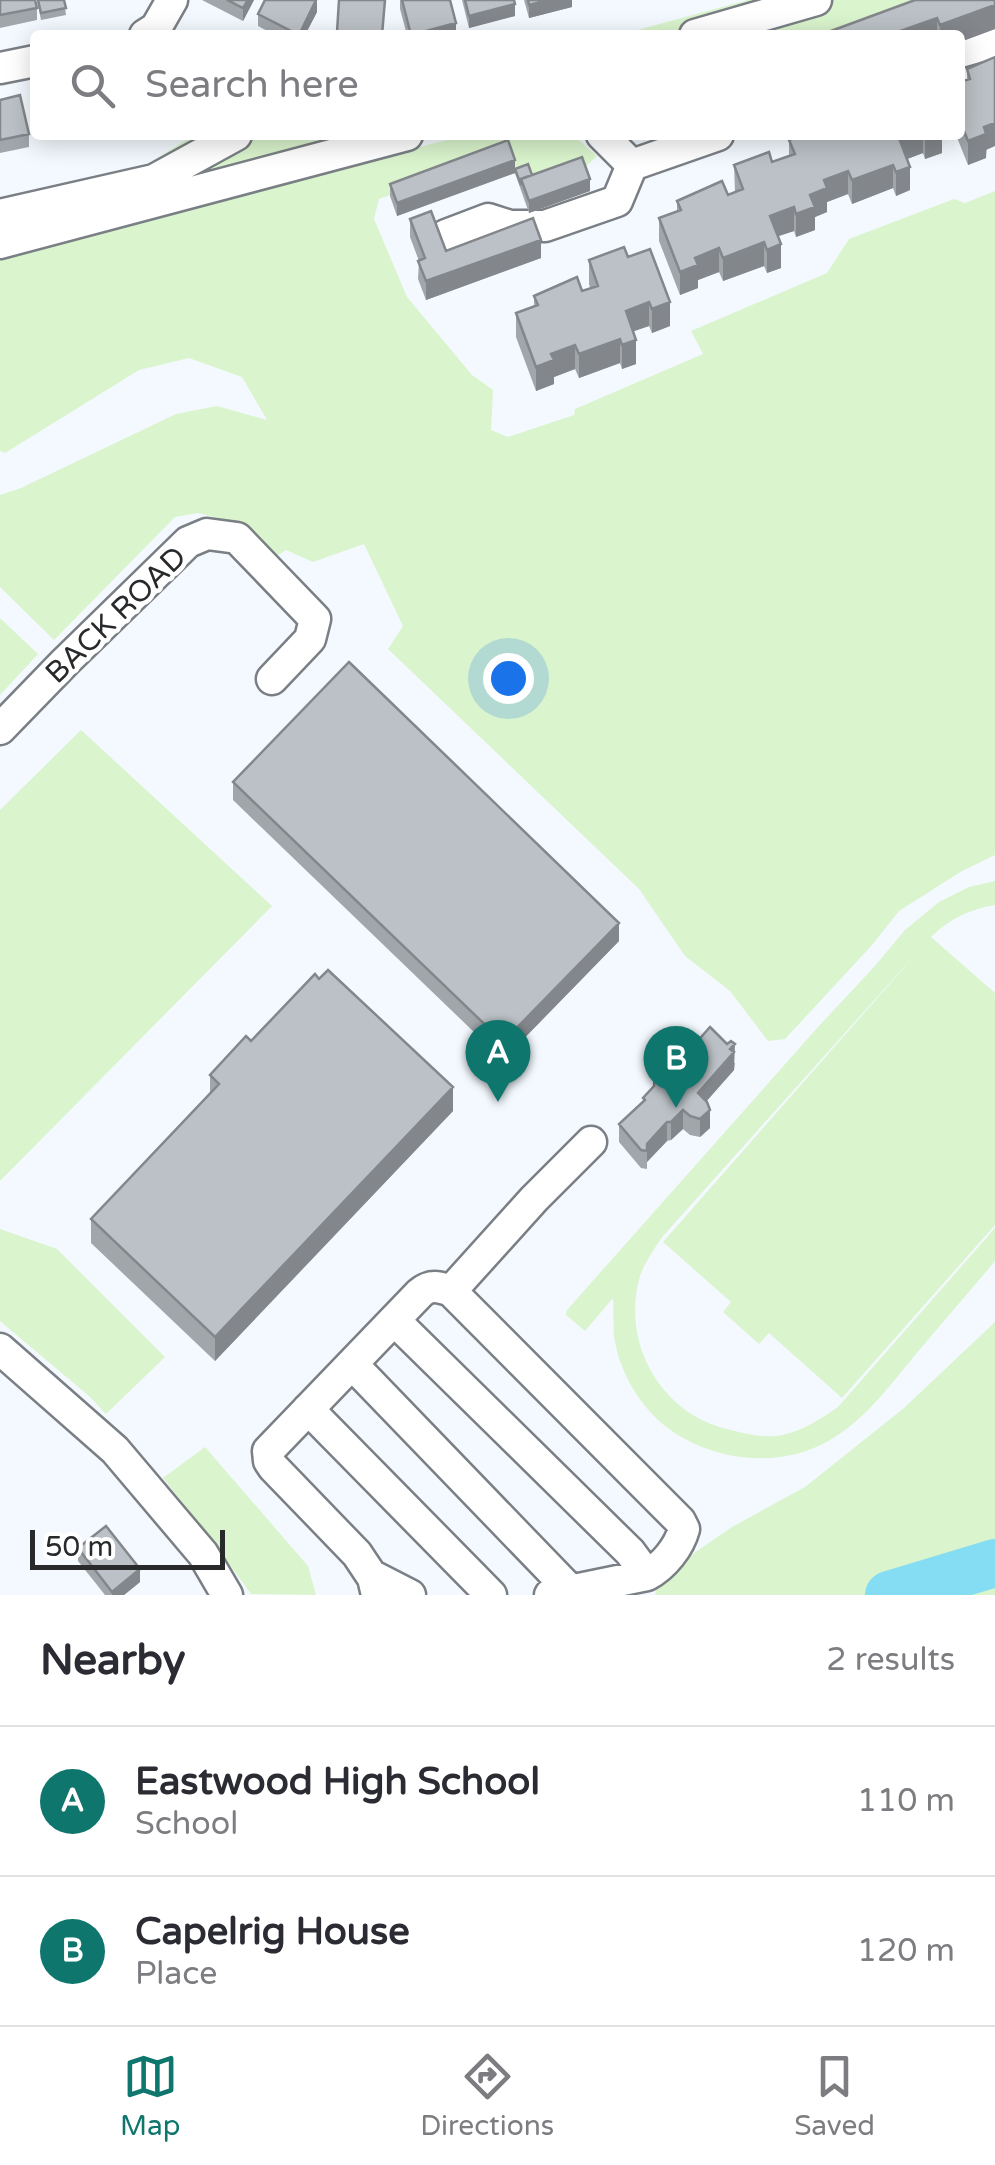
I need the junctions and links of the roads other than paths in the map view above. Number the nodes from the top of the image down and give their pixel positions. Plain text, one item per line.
1 (172, 0) edge
2 (816, 0) edge
3 (153, 30) edge
4 (712, 30) edge
5 (995, 42) edge
6 (965, 51) edge
7 (30, 62) edge
8 (0, 68) edge
9 (227, 140) edge
10 (388, 140) edge
11 (607, 140) edge
12 (704, 140) edge
13 (632, 165) junction
14 (0, 215) edge
15 (446, 235) dead end
16 (0, 243) edge
17 (272, 679) dead end
18 (0, 729) edge
19 (591, 1142) dead end
20 (451, 1290) junction
21 (394, 1320) junction
22 (0, 1349) edge
23 (352, 1364) junction
24 (308, 1409) junction
25 (648, 1575) junction
26 (374, 1585) edge
27 (561, 1593) edge
28 (227, 1594) edge
29 (410, 1595) edge
30 (491, 1595) edge

1 - 3 street
2 - 4 street
5 - 6 street
7 - 8 street
9 - 14 street
10 - 16 street
11 - 13 street
12 - 13 street
13 - 15 street
17 - 18 street, BACK ROAD
19 - 20 street
20 - 21 street
20 - 25 street
21 - 23 street
21 - 25 street
22 - 28 street
23 - 24 street
23 - 27 street
24 - 26 street
24 - 30 street
25 - 27 street
26 - 29 street

